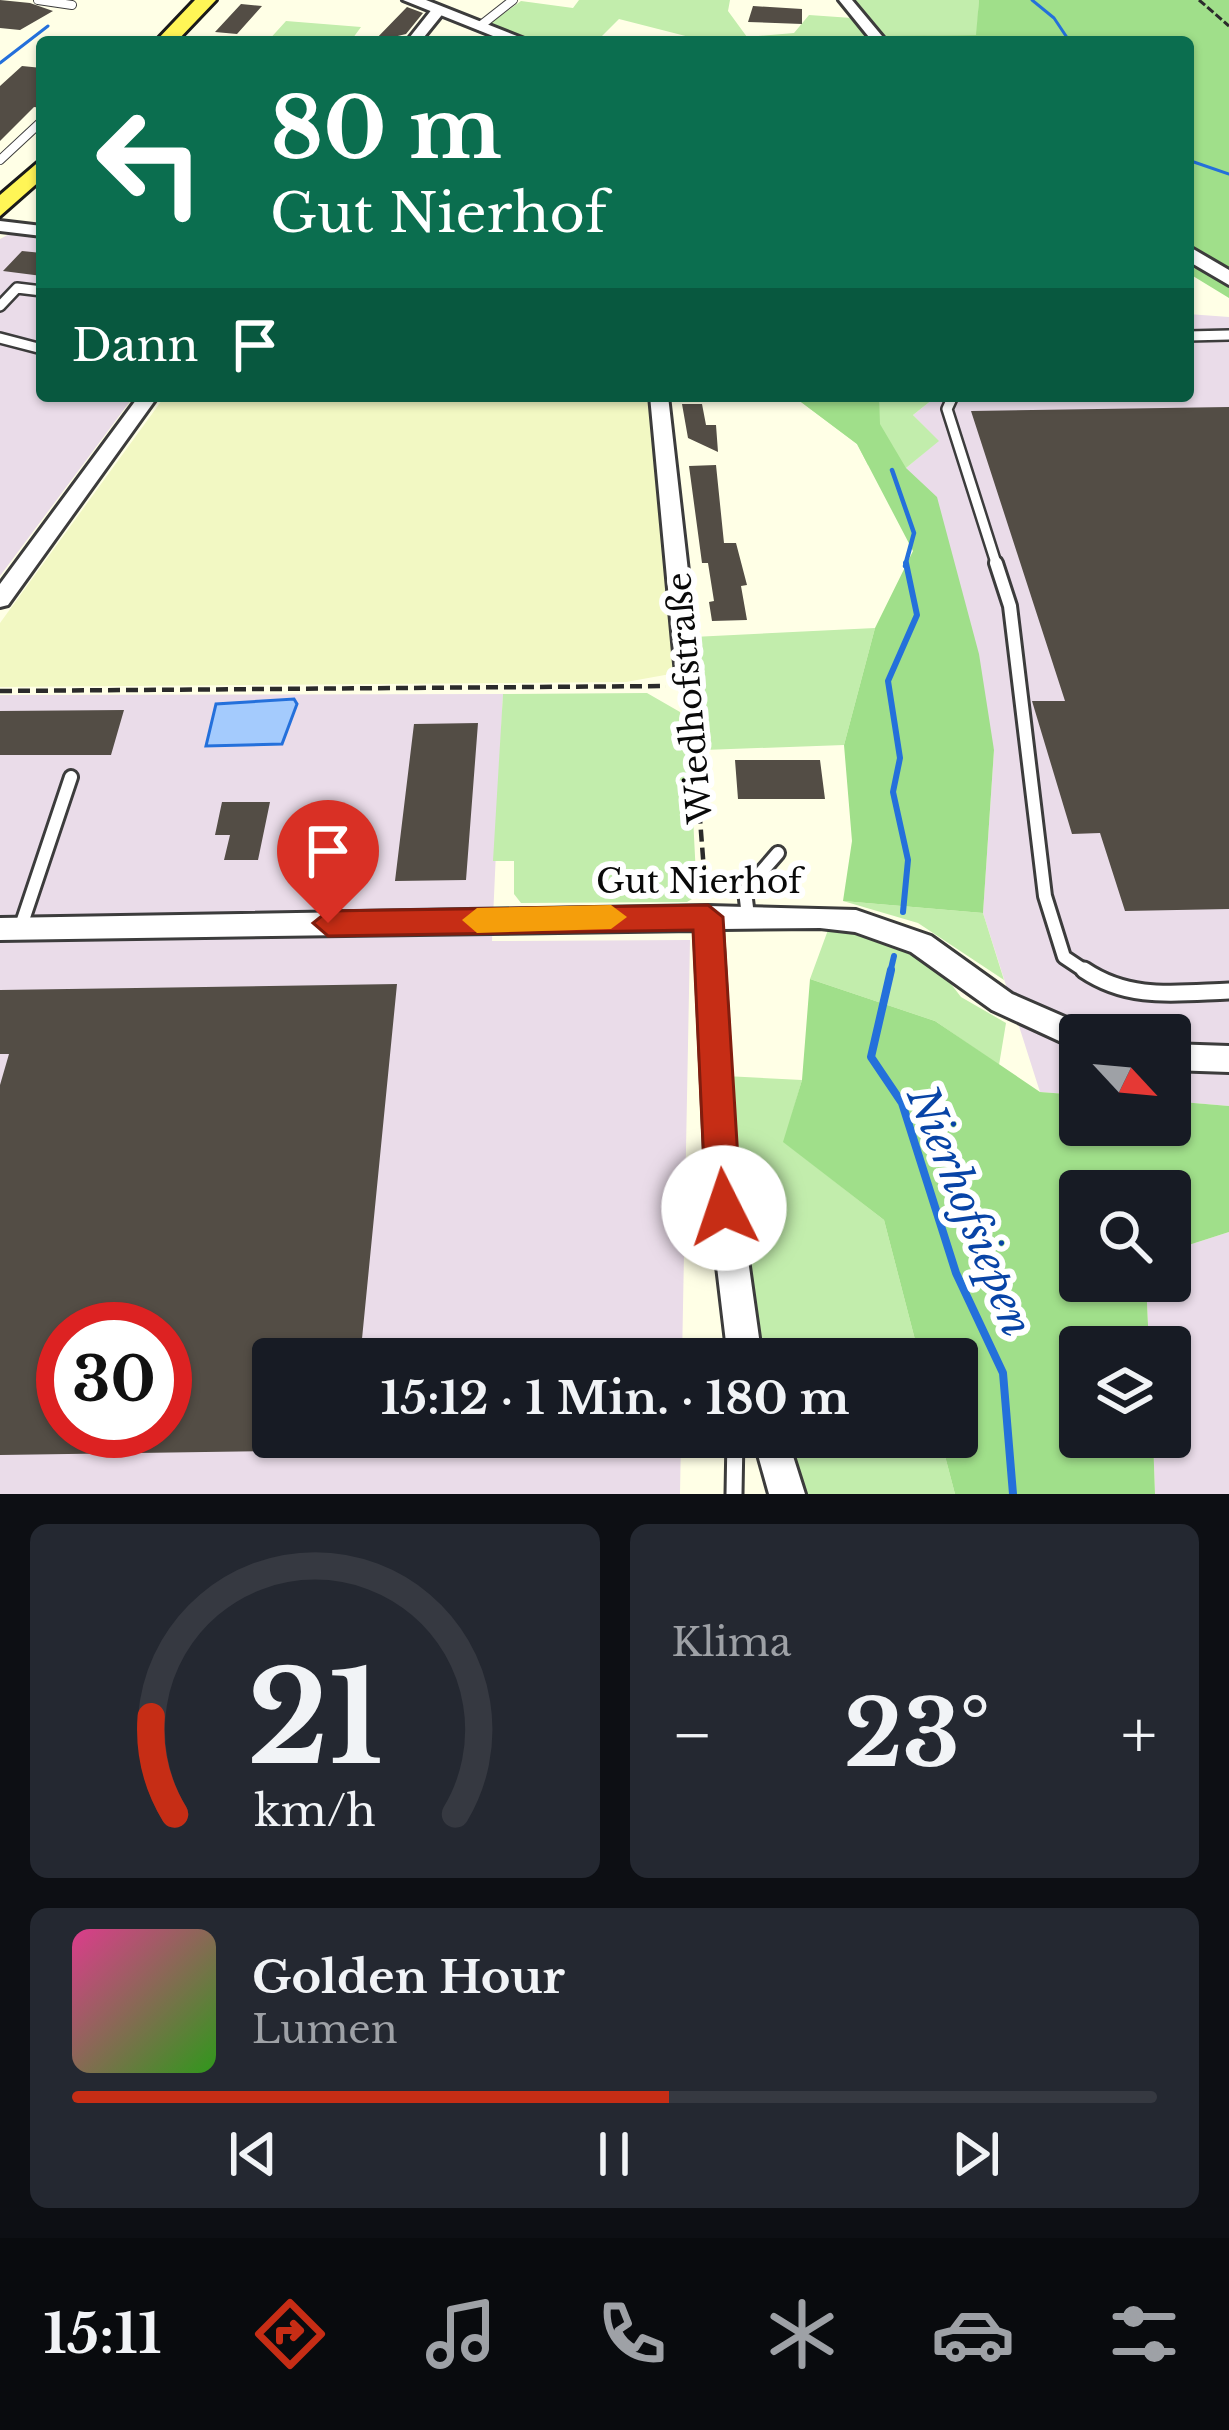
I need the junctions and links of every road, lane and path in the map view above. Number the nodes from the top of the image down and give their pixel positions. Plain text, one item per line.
1 (38, 0) edge
2 (206, 0) edge
3 (411, 0) edge
4 (513, 0) edge
5 (845, 0) edge
6 (1199, 0) edge
7 (72, 4) dead end
8 (438, 11) junction
9 (480, 26) junction
10 (1229, 26) edge
11 (171, 36) edge
12 (418, 36) edge
13 (508, 36) edge
14 (875, 36) edge
15 (36, 127) edge
16 (0, 160) edge
17 (36, 172) edge
18 (0, 208) edge
19 (0, 226) edge
20 (36, 230) edge
21 (1194, 256) edge
22 (1229, 279) edge
23 (36, 290) edge
24 (0, 306) edge
25 (1229, 335) edge
26 (1194, 336) edge
27 (0, 338) edge
28 (36, 347) edge
29 (144, 402) edge
30 (660, 402) edge
31 (950, 402) edge
32 (0, 600) edge
33 (689, 686) junction
34 (0, 692) edge
35 (71, 777) dead end
36 (778, 853) dead end
37 (748, 916) junction
38 (708, 917) junction
39 (10, 929) edge
40 (1229, 991) edge
41 (1059, 1028) edge
42 (1191, 1058) edge
43 (1229, 1059) edge
44 (742, 1338) edge
45 (735, 1458) edge
46 (776, 1458) edge
47 (734, 1494) edge
48 (787, 1494) edge

1 - 7 lane
2 - 11 main road
3 - 8 street
4 - 9 lane
5 - 14 street
6 - 10 path
8 - 9 street
8 - 12 street
9 - 13 street
15 - 16 lane
17 - 18 main road
19 - 20 street
21 - 22 street
23 - 24 lane
25 - 26 lane
27 - 28 lane
29 - 32 street
30 - 33 street, Wiedhofstraße
31 - 40 lane
33 - 34 path
33 - 38 path, Wiedhofstraße
35 - 39 lane
36 - 37 lane
37 - 38 street, Gut Nierhof
37 - 41 street, Gut Nierhof
38 - 39 street, Gut Nierhof
38 - 44 street
42 - 43 street
45 - 47 lane
46 - 48 street

